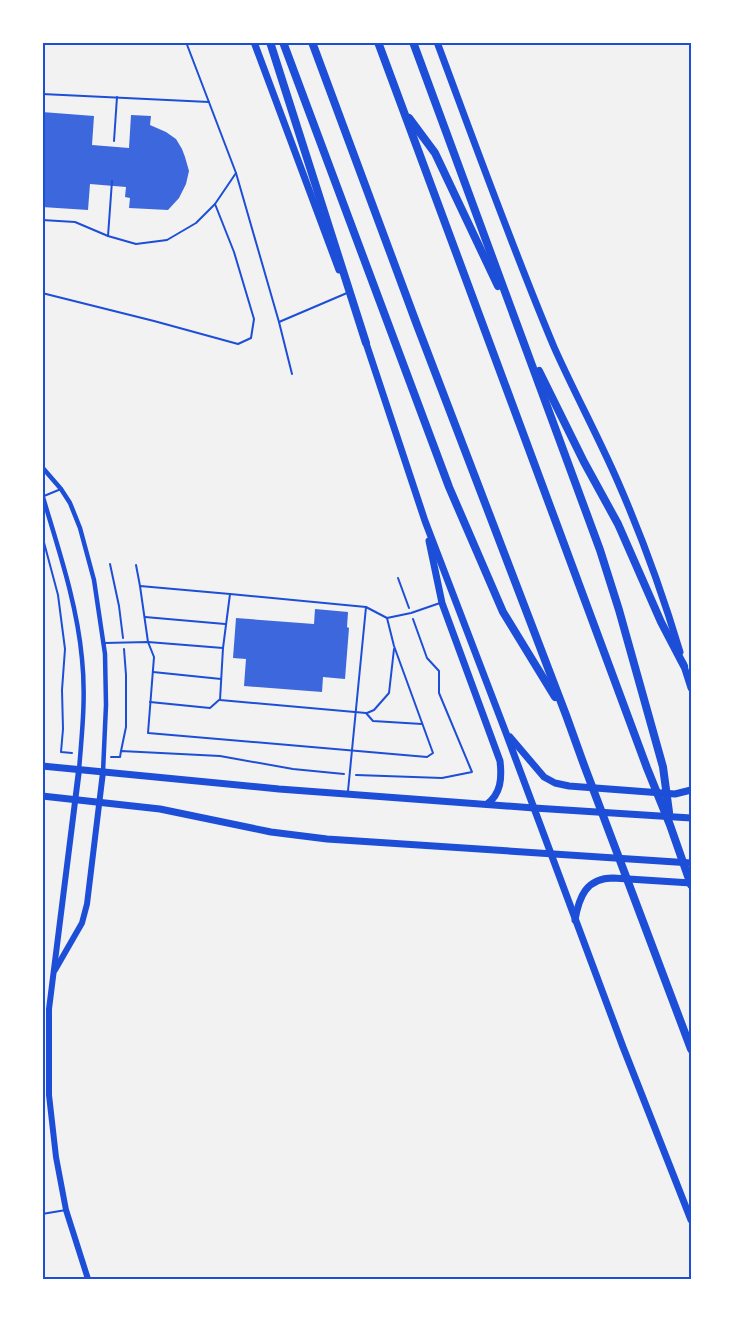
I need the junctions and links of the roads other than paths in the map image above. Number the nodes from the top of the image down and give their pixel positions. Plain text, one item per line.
1 (186, 42) edge
2 (254, 42) edge
3 (270, 42) edge
4 (283, 42) edge
5 (312, 42) edge
6 (378, 42) edge
7 (413, 42) edge
8 (437, 42) edge
9 (42, 94) edge
10 (117, 97) junction
11 (209, 102) junction
12 (402, 107) junction
13 (114, 141) dead end
14 (236, 173) junction
15 (112, 181) dead end
16 (215, 204) junction
17 (42, 220) edge
18 (108, 236) junction
19 (347, 292) junction
20 (42, 294) edge
21 (279, 322) junction
22 (366, 343) junction
23 (292, 374) dead end
24 (42, 467) edge
25 (61, 489) junction
26 (42, 496) edge
27 (425, 521) junction
28 (136, 565) dead end
29 (140, 586) junction
30 (230, 594) junction
31 (442, 603) junction
32 (366, 607) junction
33 (144, 617) junction
34 (387, 618) junction
35 (226, 624) junction
36 (148, 642) junction
37 (104, 644) junction
38 (394, 646) junction
39 (223, 648) junction
40 (684, 666) junction
41 (153, 672) junction
42 (221, 678) junction
43 (691, 688) edge
44 (219, 700) junction
45 (150, 702) junction
46 (356, 712) junction
47 (366, 713) junction
48 (566, 715) junction
49 (422, 724) junction
50 (506, 733) junction
51 (351, 752) junction
52 (42, 766) edge
53 (79, 770) junction
54 (104, 772) junction
55 (691, 790) edge
56 (348, 794) junction
57 (42, 796) edge
58 (75, 800) junction
59 (100, 802) junction
60 (487, 804) junction
61 (534, 808) junction
62 (691, 818) edge
63 (670, 825) junction
64 (550, 854) junction
65 (691, 863) edge
66 (691, 884) edge
67 (575, 920) junction
68 (53, 974) junction
69 (46, 1009) edge
70 (691, 1049) edge
71 (66, 1210) junction
72 (42, 1214) edge
73 (691, 1220) edge
74 (88, 1279) edge

1 - 11 lane
2 - 19 main road
3 - 22 highway
4 - 48 highway
5 - 48 highway
6 - 12 highway
7 - 63 highway
8 - 40 main road
9 - 10 lane
10 - 11 lane
10 - 13 lane
11 - 14 lane
12 - 40 highway
12 - 63 highway
14 - 16 lane
14 - 21 lane
15 - 18 lane
16 - 18 lane
16 - 20 lane
17 - 18 lane
19 - 21 lane
19 - 22 main road
21 - 23 lane
22 - 27 main road
24 - 25 street
25 - 26 lane
25 - 37 street
26 - 53 street
27 - 31 main road
27 - 50 main road
28 - 29 lane
29 - 30 lane
29 - 33 lane
30 - 32 lane
30 - 35 lane
31 - 34 lane
31 - 60 main road
32 - 34 lane
32 - 46 lane
33 - 35 lane
33 - 36 lane
34 - 38 lane
35 - 39 lane
36 - 37 lane
36 - 39 lane
36 - 41 lane
37 - 54 street
38 - 47 lane
38 - 49 lane
39 - 42 lane
40 - 43 main road
41 - 42 lane
41 - 45 lane
42 - 44 lane
44 - 45 lane
44 - 46 lane
45 - 51 lane
46 - 47 lane
46 - 51 lane
47 - 49 lane
48 - 70 highway
49 - 51 lane
50 - 55 main road
50 - 61 main road
51 - 56 lane
52 - 53 main road
53 - 54 main road
53 - 58 street
54 - 56 main road
54 - 59 street
56 - 60 main road
57 - 58 main road
58 - 59 main road
58 - 68 street
59 - 64 main road
59 - 68 street
60 - 61 main road
61 - 62 main road
61 - 64 main road
63 - 66 highway
64 - 65 main road
64 - 67 main road
66 - 67 main road
67 - 73 main road
68 - 69 street
69 - 71 street
71 - 72 lane
71 - 74 street

